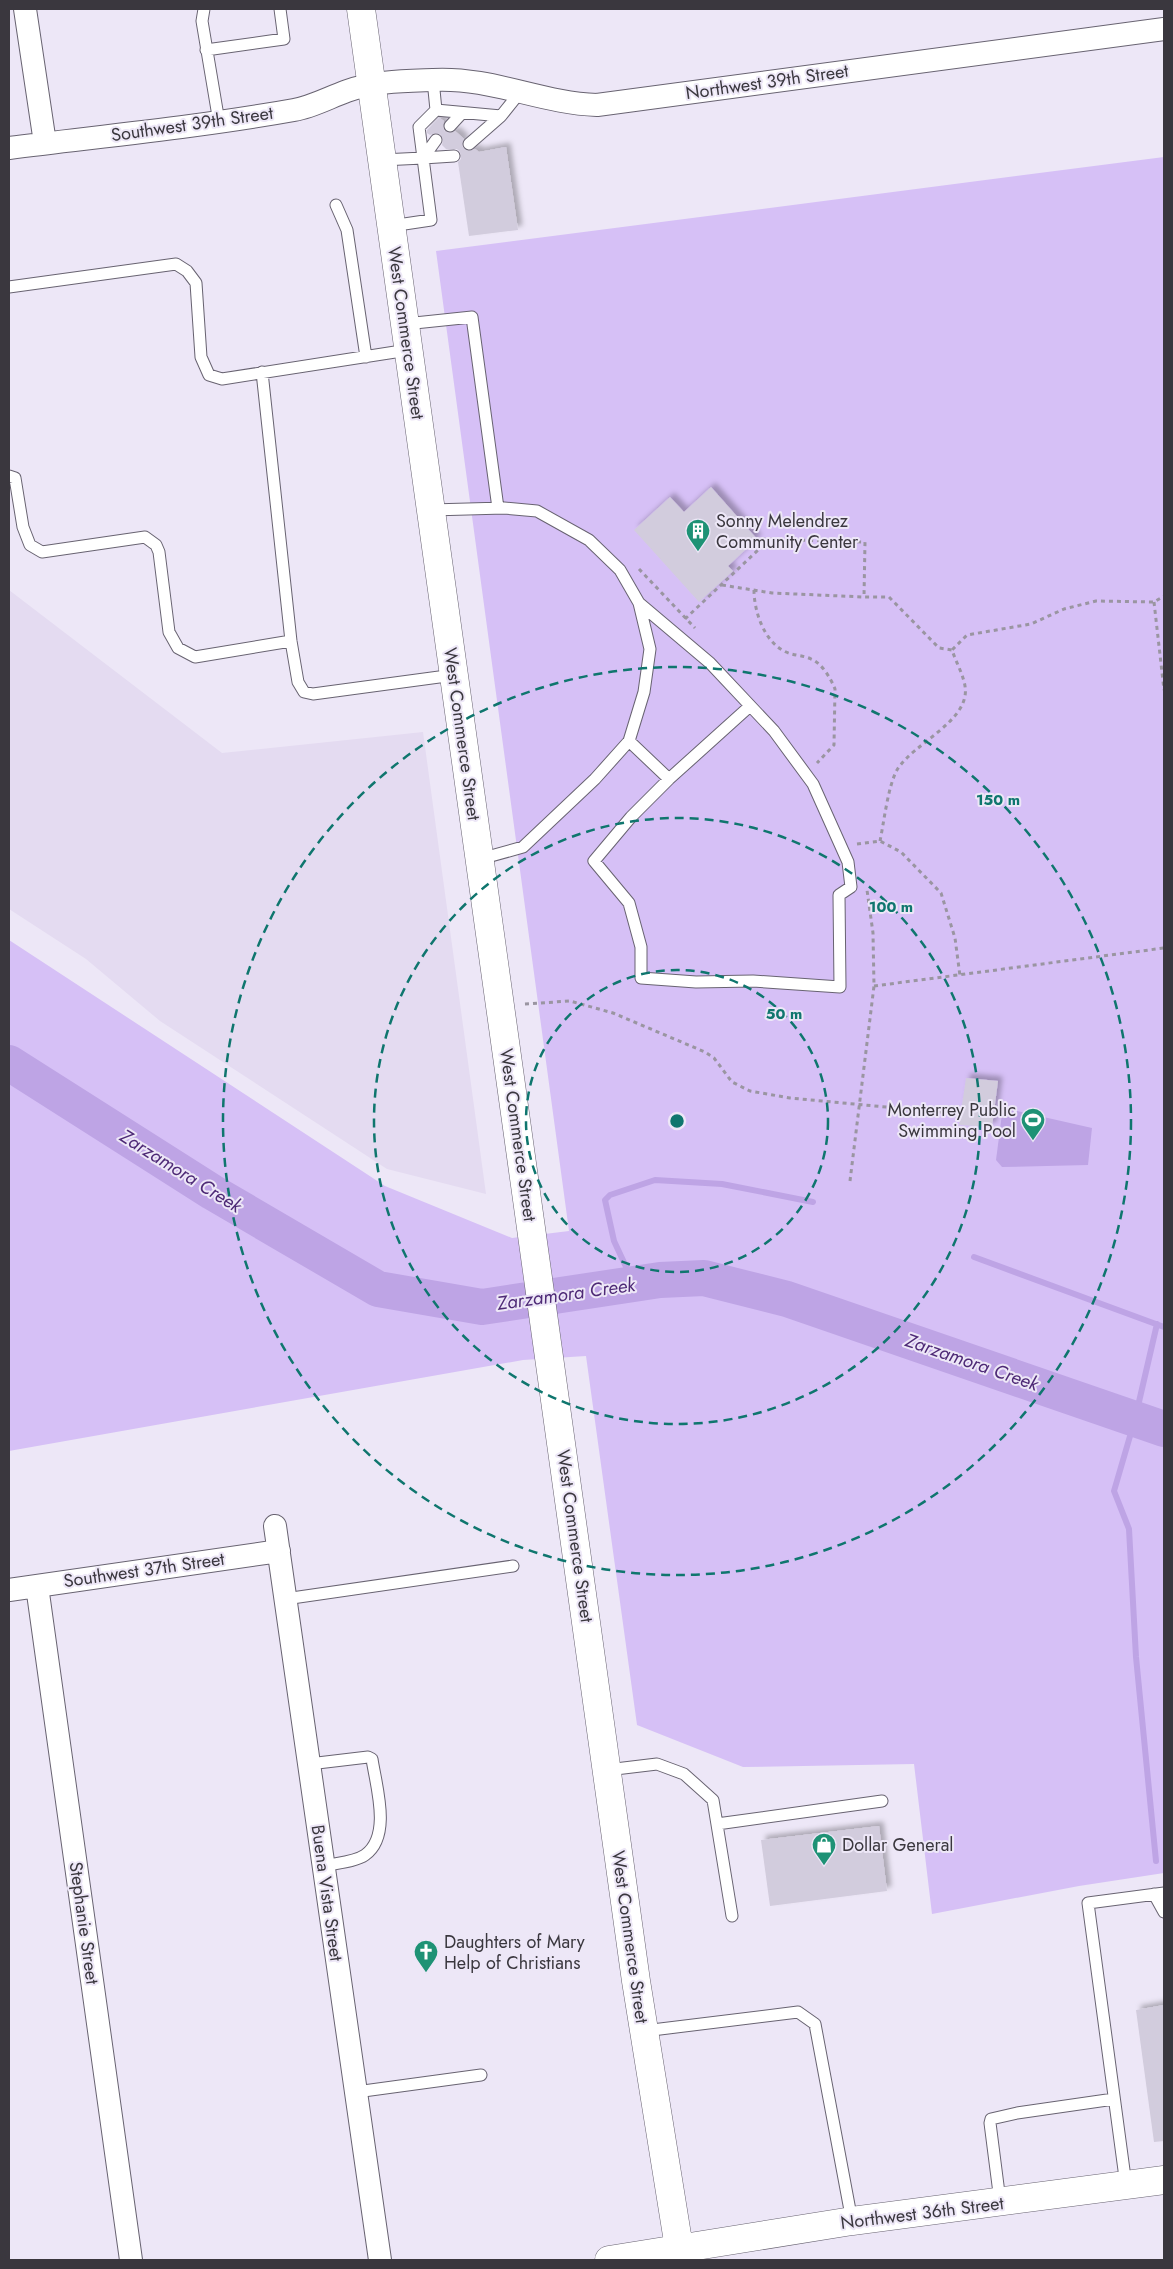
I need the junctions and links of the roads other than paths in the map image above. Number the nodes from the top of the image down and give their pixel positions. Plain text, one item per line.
1 (25, 9) edge
2 (204, 9) edge
3 (280, 9) edge
4 (361, 9) edge
5 (1164, 29) edge
6 (206, 50) junction
7 (433, 80) junction
8 (371, 85) junction
9 (520, 91) junction
10 (436, 110) junction
11 (462, 113) junction
12 (501, 116) junction
13 (219, 122) junction
14 (450, 126) dead end
15 (436, 140) dead end
16 (45, 143) junction
17 (469, 144) dead end
18 (9, 148) edge
19 (454, 156) dead end
20 (423, 158) junction
21 (382, 160) junction
22 (336, 205) dead end
23 (391, 226) junction
24 (9, 287) edge
25 (406, 337) junction
26 (366, 357) junction
27 (262, 372) junction
28 (9, 476) edge
29 (498, 508) junction
30 (431, 510) junction
31 (639, 602) junction
32 (290, 641) junction
33 (454, 675) junction
34 (750, 706) junction
35 (628, 741) junction
36 (669, 779) junction
37 (480, 859) junction
38 (275, 1526) dead end
39 (279, 1551) junction
40 (512, 1566) dead end
41 (37, 1586) junction
42 (9, 1590) edge
43 (286, 1599) junction
44 (309, 1764) junction
45 (607, 1770) junction
46 (882, 1801) dead end
47 (717, 1824) junction
48 (324, 1866) junction
49 (1159, 1893) edge
50 (1164, 1912) edge
51 (732, 1916) dead end
52 (644, 2031) junction
53 (481, 2074) dead end
54 (356, 2092) junction
55 (1114, 2099) junction
56 (1164, 2180) edge
57 (1126, 2186) junction
58 (1001, 2203) junction
59 (852, 2221) junction
60 (680, 2255) edge
61 (131, 2260) edge
62 (380, 2260) edge
63 (609, 2260) edge

1 - 16 street
2 - 6 lane
3 - 6 lane
4 - 8 main road, West Commerce Street
5 - 9 street, Northwest 39th Street
6 - 13 lane
7 - 8 street, Northwest 39th Street
7 - 9 street, Northwest 39th Street
7 - 10 lane
8 - 13 street, Southwest 39th Street
8 - 21 main road, West Commerce Street
9 - 12 lane
10 - 11 lane
10 - 20 lane
11 - 12 lane
11 - 14 lane
12 - 17 lane
13 - 16 street, Southwest 39th Street
15 - 20 lane
16 - 18 street, Southwest 39th Street
19 - 20 lane
20 - 21 lane
20 - 23 lane
21 - 23 main road, West Commerce Street
22 - 26 lane
23 - 25 main road, West Commerce Street
24 - 27 lane
25 - 26 lane
25 - 29 lane
25 - 30 main road, West Commerce Street
26 - 27 lane
27 - 32 lane
28 - 32 lane
29 - 30 lane
29 - 31 lane
30 - 33 main road, West Commerce Street
31 - 34 lane
31 - 35 lane
32 - 33 lane
33 - 37 main road, West Commerce Street
34 - 36 lane
34 - 36 lane
35 - 36 lane
35 - 37 lane
37 - 45 main road, West Commerce Street
38 - 39 street, Buena Vista Street
39 - 41 street, Southwest 37th Street
39 - 43 street, Buena Vista Street
40 - 43 lane
41 - 42 street, Southwest 37th Street
41 - 61 street, Stephanie Street
43 - 44 street, Buena Vista Street
44 - 48 street, Buena Vista Street
44 - 48 lane
45 - 47 lane
45 - 52 main road, West Commerce Street
46 - 47 lane
47 - 51 lane
48 - 54 street, Buena Vista Street
49 - 50 lane
49 - 55 lane
52 - 59 lane
52 - 60 main road, West Commerce Street
53 - 54 lane
54 - 62 street, Buena Vista Street
55 - 57 lane
55 - 58 lane
56 - 57 main road, Northwest 36th Street
57 - 58 main road, Northwest 36th Street
58 - 59 main road, Northwest 36th Street
59 - 60 main road, Northwest 36th Street
60 - 63 main road, Northwest 36th Street

